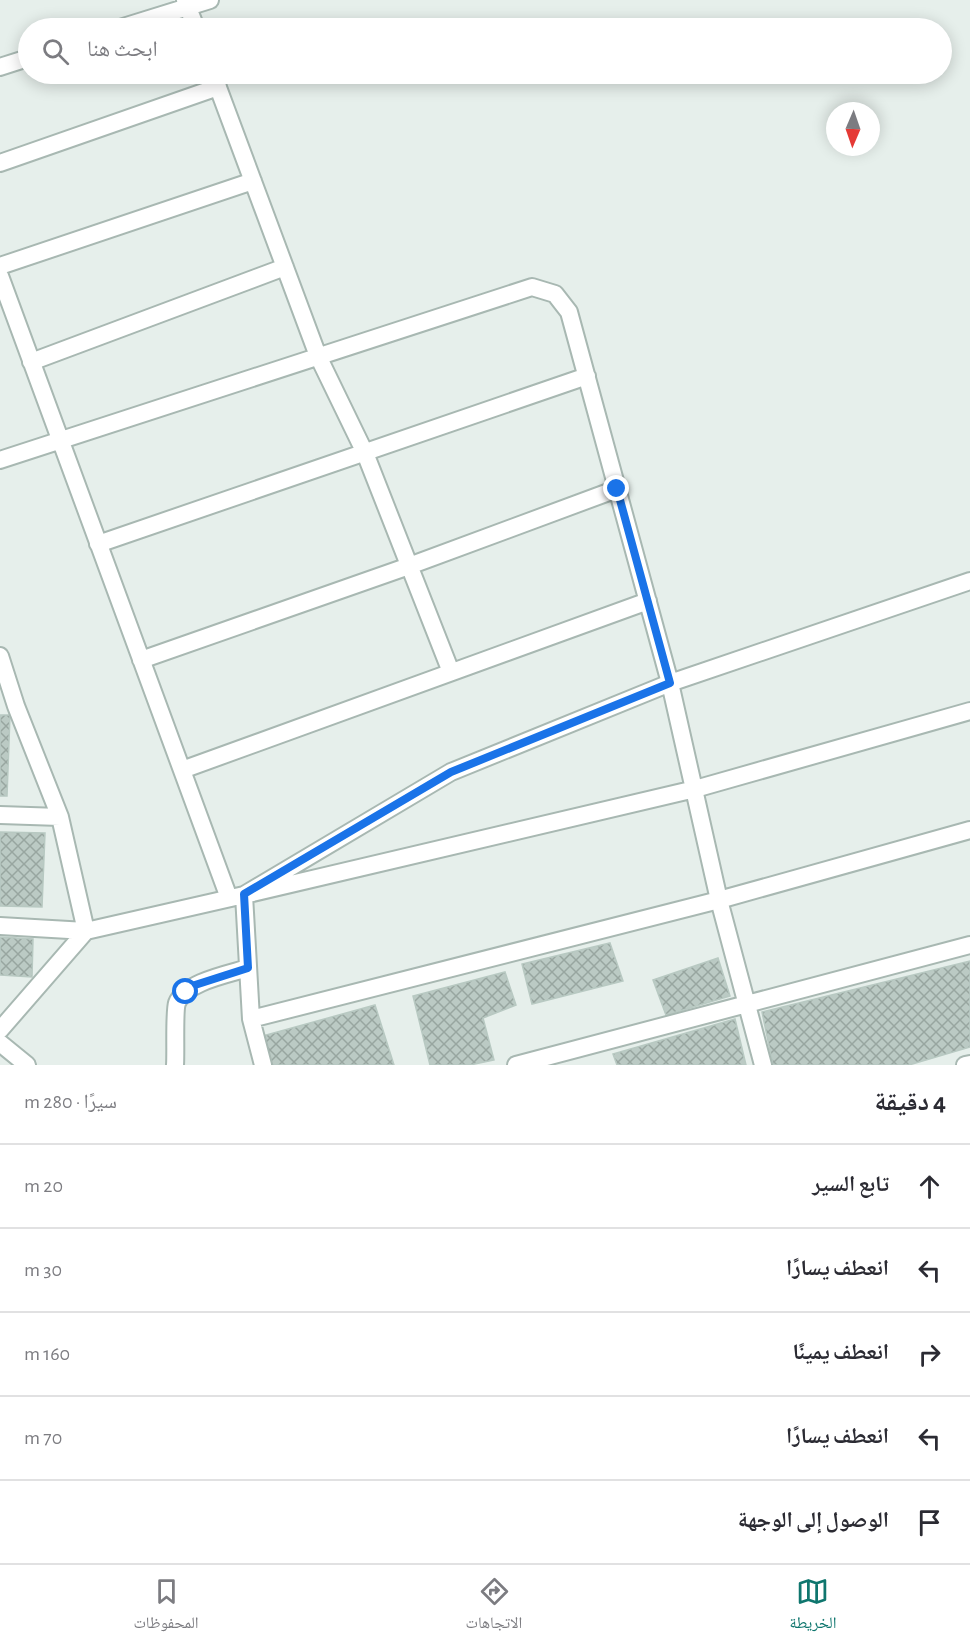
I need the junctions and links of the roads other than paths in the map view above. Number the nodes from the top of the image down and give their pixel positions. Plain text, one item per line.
1 (210, 0) edge
2 (187, 4) edge
3 (148, 18) edge
4 (18, 61) edge
5 (0, 67) edge
6 (205, 84) edge
7 (217, 84) edge
8 (0, 163) edge
9 (253, 181) junction
10 (0, 266) edge
11 (285, 267) junction
12 (0, 276) edge
13 (16, 322) junction
14 (0, 328) edge
15 (318, 356) junction
16 (31, 362) junction
17 (586, 376) junction
18 (60, 440) junction
19 (365, 453) junction
20 (0, 460) edge
21 (617, 489) junction
22 (98, 544) junction
23 (409, 566) junction
24 (970, 581) edge
25 (648, 601) junction
26 (0, 656) edge
27 (141, 660) junction
28 (451, 672) junction
29 (670, 683) junction
30 (8, 706) edge
31 (970, 711) edge
32 (182, 770) junction
33 (695, 789) junction
34 (0, 815) edge
35 (60, 817) junction
36 (970, 830) edge
37 (236, 896) junction
38 (719, 900) junction
39 (0, 926) edge
40 (86, 931) junction
41 (970, 945) edge
42 (248, 968) junction
43 (747, 1004) junction
44 (251, 1019) junction
45 (0, 1030) edge
46 (0, 1043) edge
47 (970, 1064) edge
48 (27, 1065) edge
49 (175, 1065) edge
50 (262, 1065) edge
51 (516, 1065) edge
52 (763, 1065) edge
53 (965, 1065) edge

1 - 2 street
2 - 3 street
4 - 5 street
6 - 8 street
7 - 9 street
9 - 10 street
9 - 11 street
11 - 15 street
11 - 16 street
12 - 13 street
13 - 14 street
13 - 16 street
15 - 17 street
15 - 18 street
15 - 19 street
16 - 18 street
17 - 19 street
17 - 21 street
18 - 20 street
18 - 22 street
19 - 22 street
19 - 23 street
21 - 23 street
21 - 25 street
22 - 27 street
23 - 27 street
23 - 28 street
24 - 29 street
25 - 28 street
25 - 29 street
26 - 30 street
27 - 32 street
28 - 32 street
29 - 33 street
29 - 37 street
30 - 35 street
31 - 33 street
32 - 37 street
33 - 37 street
33 - 38 street
34 - 35 street
35 - 40 street
36 - 38 street
37 - 40 street
37 - 42 street
38 - 43 street
38 - 44 street
39 - 40 street
40 - 45 street
41 - 43 street
42 - 44 street
42 - 49 street
43 - 51 street
43 - 52 street
44 - 50 street
46 - 48 street
47 - 53 street

